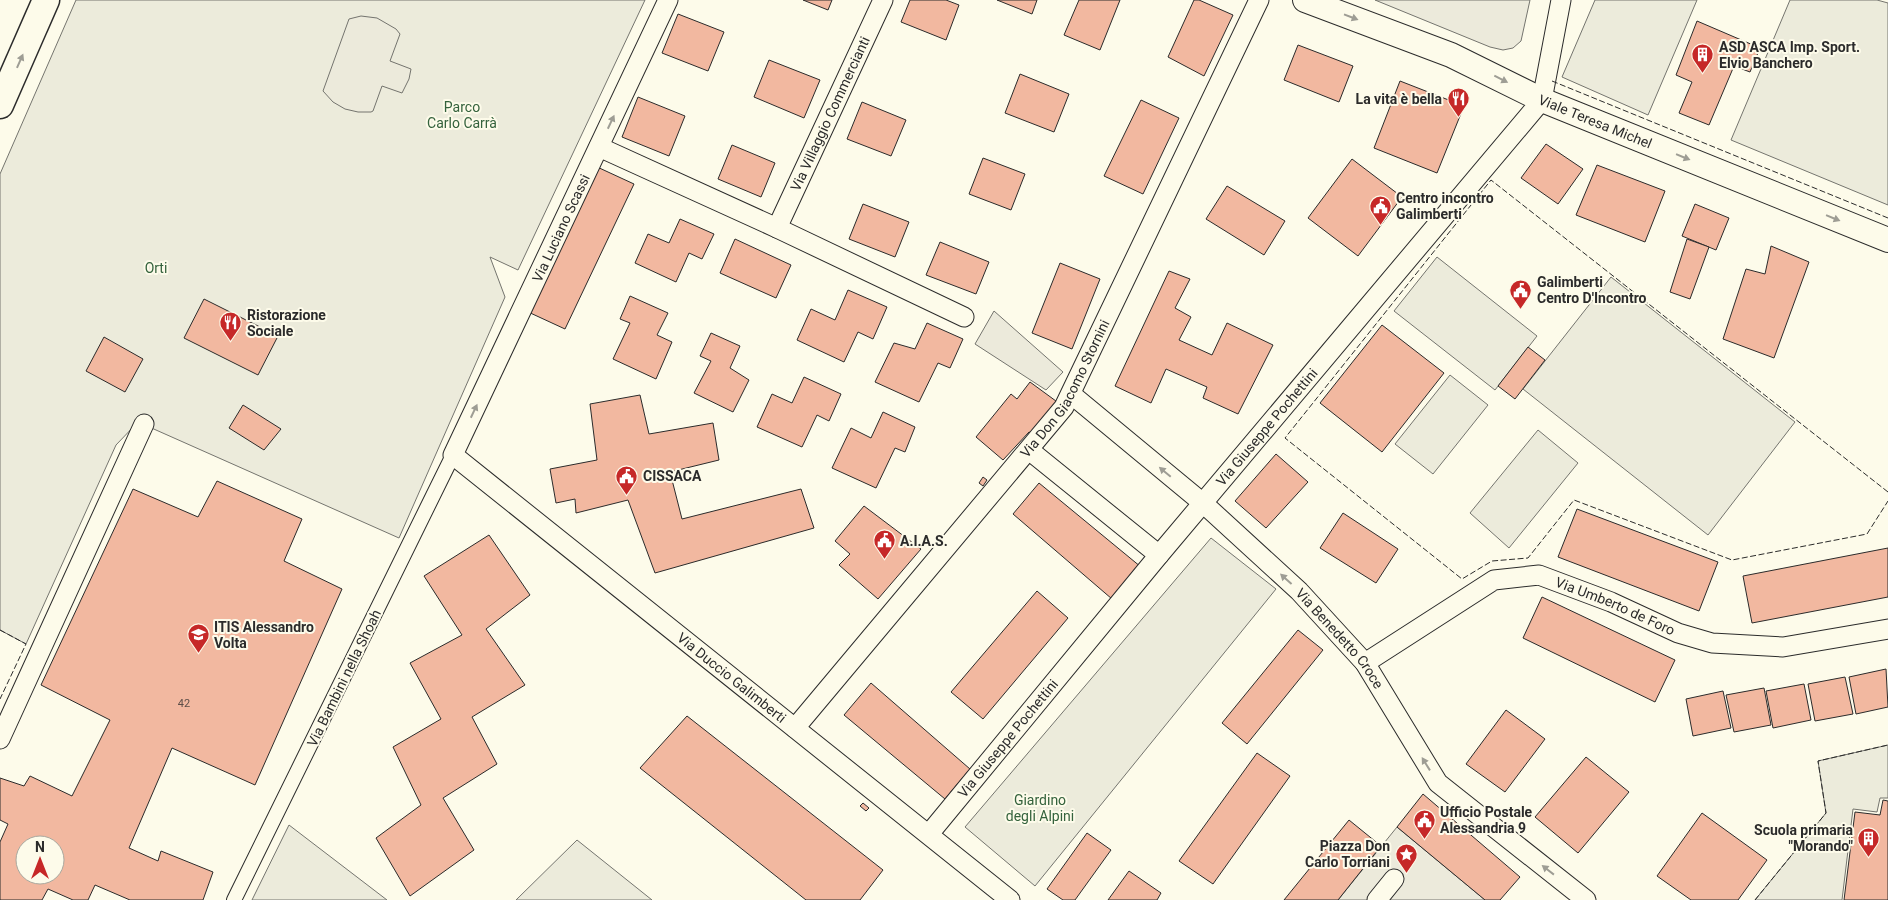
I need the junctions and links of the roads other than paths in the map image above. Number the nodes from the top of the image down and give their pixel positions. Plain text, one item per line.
1 (46, 0) edge
2 (668, 0) edge
3 (883, 0) edge
4 (1259, 0) edge
5 (1305, 0) edge
6 (1561, 0) edge
7 (1542, 100) junction
8 (0, 105) edge
9 (598, 147) junction
10 (777, 228) junction
11 (1888, 240) edge
12 (964, 318) dead end
13 (1071, 394) junction
14 (144, 424) dead end
15 (1029, 450) junction
16 (453, 455) junction
17 (1204, 504) junction
18 (1159, 555) junction
19 (1888, 628) edge
20 (1364, 663) junction
21 (794, 728) junction
22 (0, 739) edge
23 (929, 834) junction
24 (1394, 880) dead end
25 (1578, 898) edge
26 (234, 900) edge
27 (1010, 900) edge
28 (1377, 900) edge

8 -> 1 main road
9 -> 2 street, Via Luciano Scassi
3 - 10 street, Via Villaggio Commercianti
4 - 13 street, Via Don Giacomo Stornini
5 -> 7 street, Viale Teresa Michel
6 - 7 street, Via Giuseppe Pochettini
7 -> 11 street, Viale Teresa Michel
7 - 17 street, Via Giuseppe Pochettini
9 - 10 street
16 -> 9 street, Via Luciano Scassi
10 - 12 street
13 - 15 street, Via Don Giacomo Stornini
17 -> 13 street, Via Benedetto Croce
14 - 22 street
15 - 18 street
15 - 21 street, Via Don Giacomo Stornini
16 - 21 street, Via Duccio Galimberti
16 - 26 street, Via Bambini nella Shoah
17 - 18 street, Via Giuseppe Pochettini
20 -> 17 street, Via Benedetto Croce
18 - 23 street, Via Giuseppe Pochettini
19 - 20 street, Via Umberto de Foro
25 -> 20 street, Via Benedetto Croce
21 - 23 street, Via Duccio Galimberti
23 - 27 street, Via Duccio Galimberti
24 - 28 street

